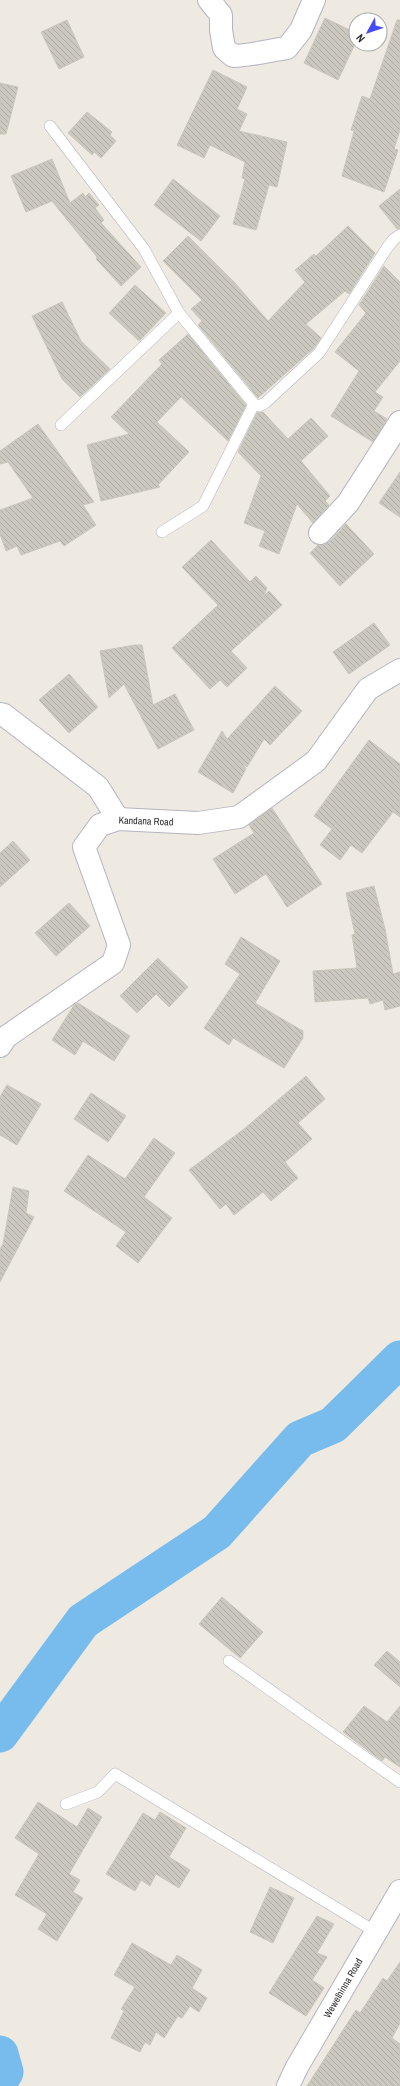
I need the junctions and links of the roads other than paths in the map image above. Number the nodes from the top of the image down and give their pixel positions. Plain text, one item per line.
1 (209, 0) edge
2 (314, 0) edge
3 (50, 126) dead end
4 (400, 235) edge
5 (179, 313) junction
6 (254, 404) junction
7 (400, 422) edge
8 (61, 425) dead end
9 (162, 532) dead end
10 (320, 533) dead end
11 (400, 670) edge
12 (0, 714) edge
13 (118, 819) junction
14 (0, 1046) edge
15 (229, 1661) dead end
16 (400, 1782) edge
17 (66, 1804) dead end
18 (400, 1891) edge
19 (376, 1932) junction
20 (288, 2086) edge

1 - 2 street
3 - 5 lane
4 - 6 lane
5 - 6 lane
5 - 8 lane
6 - 9 lane
7 - 10 street
11 - 13 street, Kandana Road
12 - 13 street
13 - 14 street, Kandana Road
15 - 16 lane
17 - 19 lane
18 - 19 street, Wewelhinna Road
19 - 20 street, Wewelhinna Road

